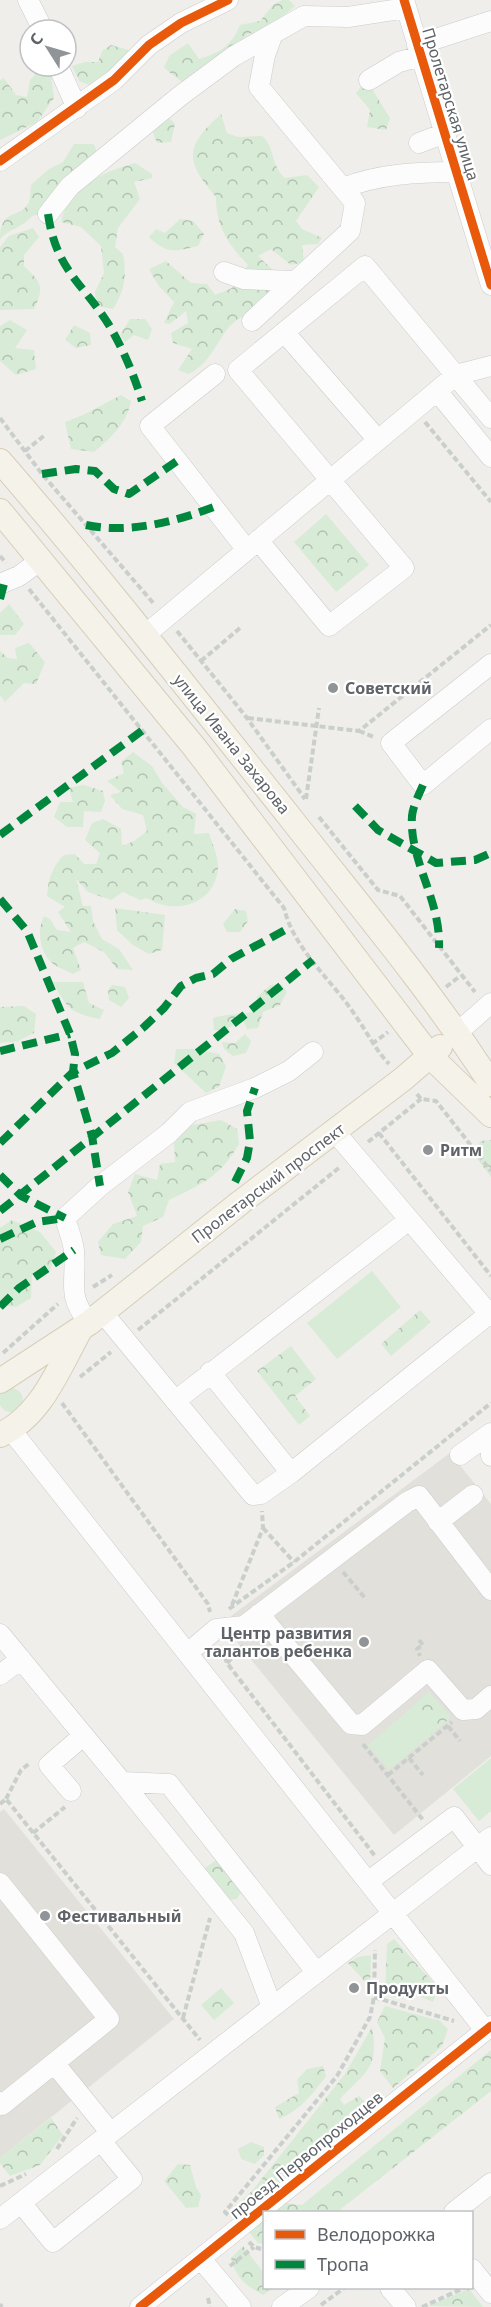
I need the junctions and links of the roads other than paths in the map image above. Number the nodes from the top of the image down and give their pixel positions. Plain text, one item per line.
1 (28, 0) edge
2 (228, 0) edge
3 (405, 4) edge
4 (37, 18) edge
5 (491, 21) edge
6 (272, 36) junction
7 (419, 50) junction
8 (63, 78) edge
9 (369, 80) dead end
10 (77, 108) junction
11 (445, 134) junction
12 (419, 143) dead end
13 (0, 161) edge
14 (456, 172) junction
15 (343, 188) junction
16 (48, 214) dead end
17 (224, 272) dead end
18 (294, 281) junction
19 (491, 285) edge
20 (252, 321) dead end
21 (285, 333) junction
22 (491, 366) edge
23 (215, 374) dead end
24 (456, 375) junction
25 (437, 390) junction
26 (491, 418) edge
27 (378, 440) junction
28 (491, 457) edge
29 (0, 461) edge
30 (331, 480) junction
31 (0, 511) edge
32 (253, 545) junction
33 (41, 561) junction
34 (0, 584) edge
35 (145, 635) junction
36 (491, 664) edge
37 (491, 729) edge
38 (489, 1005) edge
39 (456, 1034) junction
40 (313, 1052) dead end
41 (430, 1056) junction
42 (491, 1084) edge
43 (491, 1115) edge
44 (335, 1132) junction
45 (409, 1221) junction
46 (490, 1315) edge
47 (91, 1322) junction
48 (210, 1372) junction
49 (2, 1379) edge
50 (175, 1401) junction
51 (44, 1409) junction
52 (4, 1430) edge
53 (491, 1433) edge
54 (491, 1440) edge
55 (460, 1455) dead end
56 (491, 1456) edge
57 (291, 1473) junction
58 (472, 1495) dead end
59 (438, 1522) junction
60 (491, 1590) edge
61 (259, 1614) junction
62 (0, 1634) edge
63 (189, 1652) junction
64 (21, 1659) junction
65 (0, 1676) edge
66 (491, 1696) edge
67 (84, 1736) junction
68 (122, 1782) junction
69 (71, 1791) dead end
70 (484, 1843) edge
71 (491, 1865) edge
72 (369, 1881) junction
73 (0, 1883) edge
74 (393, 1912) junction
75 (317, 1973) junction
76 (272, 2007) junction
77 (488, 2028) edge
78 (54, 2063) junction
79 (0, 2102) edge
80 (106, 2137) junction
81 (491, 2183) edge
82 (21, 2203) junction
83 (455, 2211) edge
84 (0, 2219) edge
85 (201, 2259) junction
86 (473, 2271) edge
87 (308, 2289) edge
88 (391, 2289) edge
89 (491, 2293) edge
90 (140, 2307) edge
91 (240, 2307) edge
92 (282, 2307) edge
93 (406, 2307) edge

1 - 4 street
2 - 10 street
3 - 6 street
3 - 7 street, Пролетарская улица
5 - 7 street
6 - 15 street
6 - 16 street
7 - 9 street
7 - 11 street, Пролетарская улица
8 - 10 street
10 - 13 street
11 - 12 street
11 - 14 street, Пролетарская улица
14 - 15 street
14 - 19 street, Пролетарская улица
15 - 18 street
17 - 18 street
18 - 20 street
21 - 24 street
21 - 27 street
21 - 30 street
22 - 24 street
23 - 32 street
24 - 25 street
24 - 26 street
25 - 27 street
25 - 28 street
27 - 30 street
29 - 35 main road, улица Ивана Захарова
30 - 32 street
30 - 32 street
31 - 33 main road, улица Ивана Захарова
32 - 35 street
33 - 34 street
33 - 41 main road, улица Ивана Захарова
35 - 39 main road, улица Ивана Захарова
36 - 37 street
38 - 39 street
39 - 41 main road, Пролетарский проспект
39 - 42 main road, улица Ивана Захарова
40 - 47 street
41 - 43 main road, улица Ивана Захарова
41 - 44 main road, Пролетарский проспект
44 - 45 street
44 - 47 main road, Пролетарский проспект
45 - 46 street
45 - 48 street
46 - 57 street
47 - 49 main road, Пролетарский проспект
47 - 50 street
47 - 51 main road, Пролетарский проспект
48 - 50 street
48 - 57 street
49 - 51 main road
50 - 57 street
51 - 52 main road, Пролетарский проспект
52 - 63 street
53 - 55 street
54 - 56 street
58 - 59 street
59 - 60 street
59 - 61 street
61 - 63 street
61 - 66 street
62 - 64 street
63 - 72 street
64 - 65 street
64 - 67 street
67 - 68 street
67 - 69 street
68 - 75 street
68 - 76 street
70 - 71 street
70 - 72 street
70 - 74 street
72 - 74 street
73 - 78 street
74 - 75 street
74 - 77 street
75 - 76 street
76 - 80 street
77 - 85 street, проезд Первопроходцев
78 - 79 street
78 - 80 street
80 - 82 street
80 - 82 street
81 - 83 street
82 - 84 street
85 - 90 street, проезд Первопроходцев
85 - 91 street
86 - 89 street
87 - 92 street
88 - 93 street

